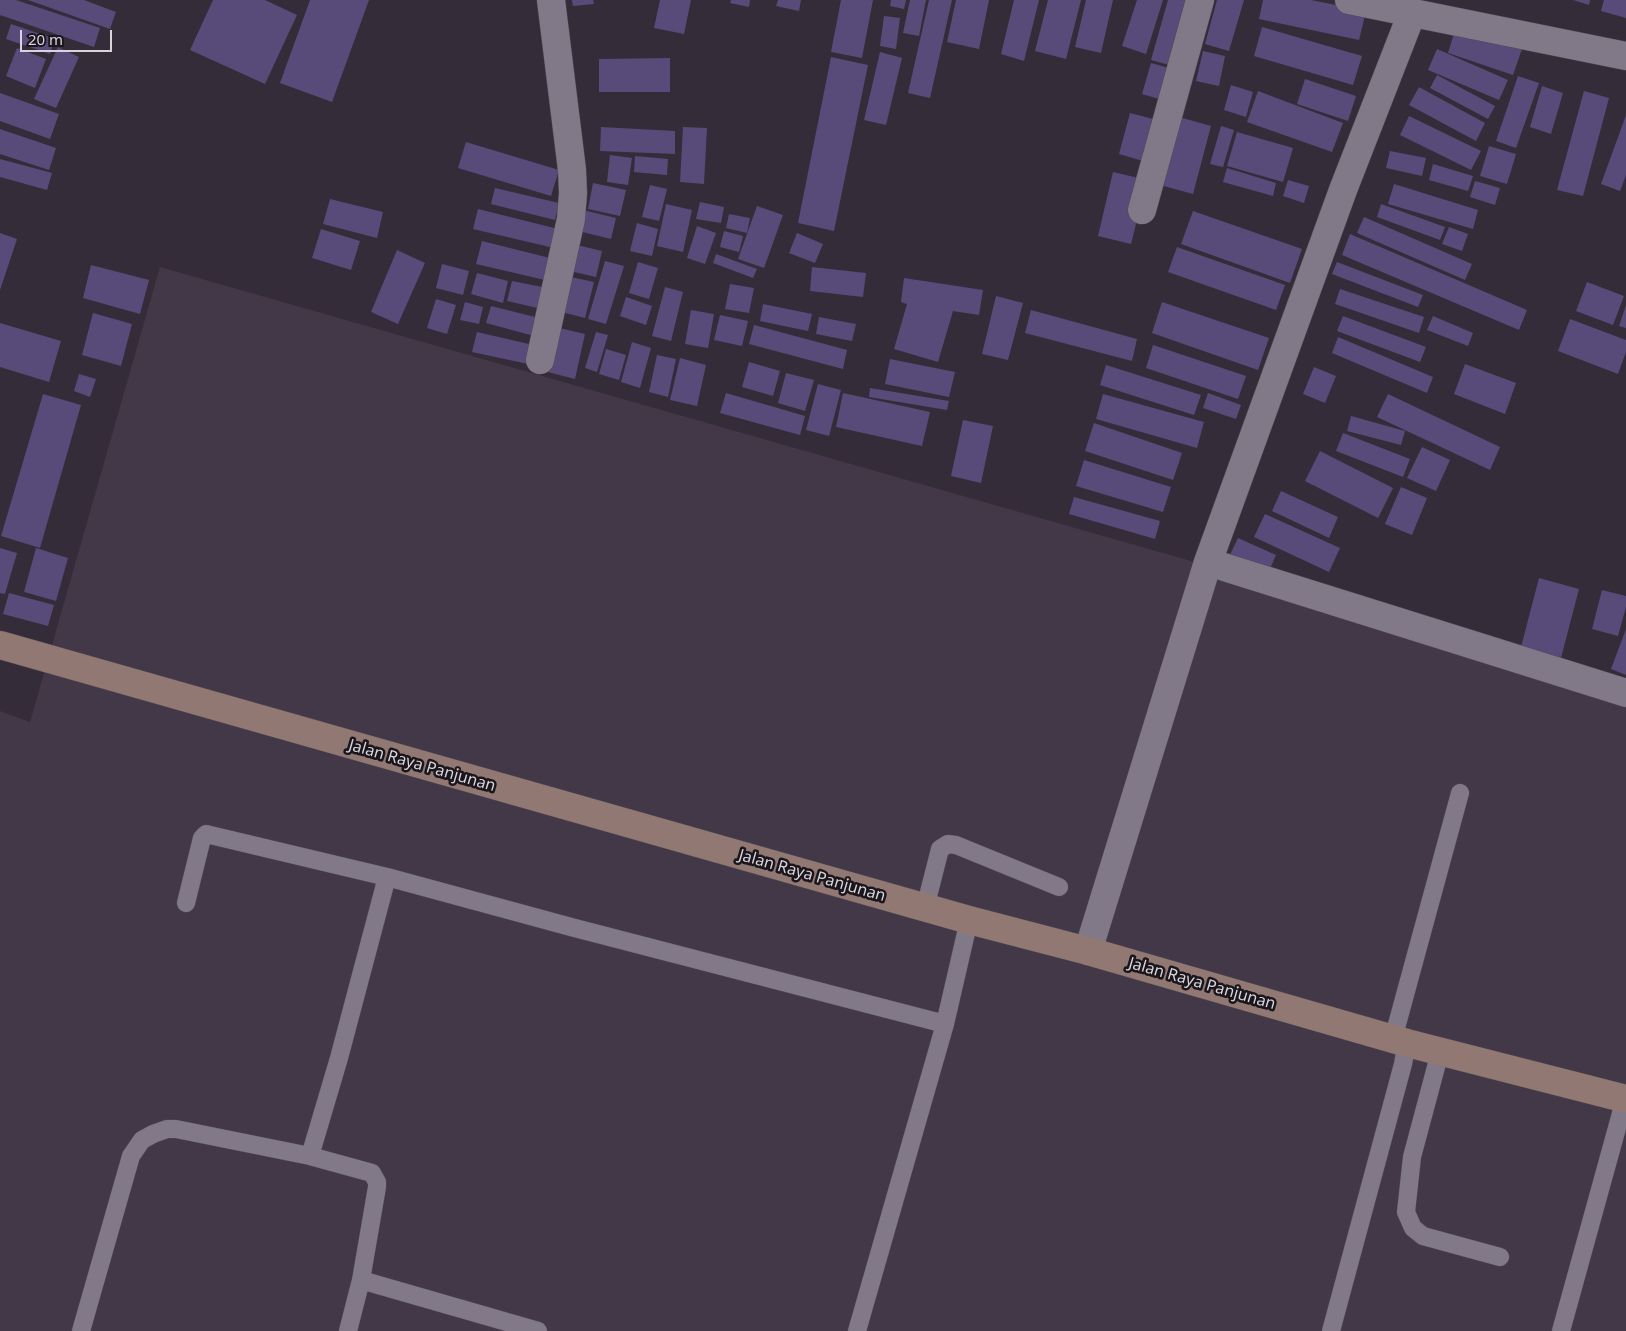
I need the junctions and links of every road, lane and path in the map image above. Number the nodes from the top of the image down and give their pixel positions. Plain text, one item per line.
1 (551, 0) edge
2 (1200, 0) edge
3 (1349, 0) edge
4 (1412, 13) junction
5 (1626, 56) edge
6 (1142, 210) dead end
7 (540, 360) dead end
8 (1208, 562) junction
9 (0, 645) edge
10 (1626, 693) edge
11 (1460, 793) dead end
12 (387, 877) junction
13 (1059, 887) dead end
14 (186, 903) dead end
15 (924, 908) junction
16 (967, 928) junction
17 (1088, 951) junction
18 (945, 1024) junction
19 (1401, 1049) junction
20 (1440, 1052) junction
21 (1623, 1107) edge
22 (310, 1156) junction
23 (1500, 1257) dead end
24 (361, 1280) junction
25 (81, 1331) edge
26 (348, 1331) edge
27 (538, 1331) edge
28 (857, 1331) edge
29 (1332, 1331) edge
30 (1561, 1331) edge

1 - 7 street
2 - 6 street
3 - 4 street
4 - 5 street
4 - 8 street
8 - 10 street
8 - 17 street
9 - 15 main road, Jalan Raya Panjunan
11 - 19 lane
12 - 14 lane
12 - 18 lane
12 - 22 lane
13 - 15 lane
15 - 16 main road, Jalan Raya Panjunan
16 - 17 main road, Jalan Raya Panjunan
16 - 18 lane
17 - 19 main road, Jalan Raya Panjunan
18 - 28 lane
19 - 20 main road, Jalan Raya Panjunan
19 - 29 lane
20 - 21 main road, Jalan Raya Panjunan
20 - 23 lane
21 - 30 lane
22 - 24 lane
22 - 25 lane
24 - 26 lane
24 - 27 lane

